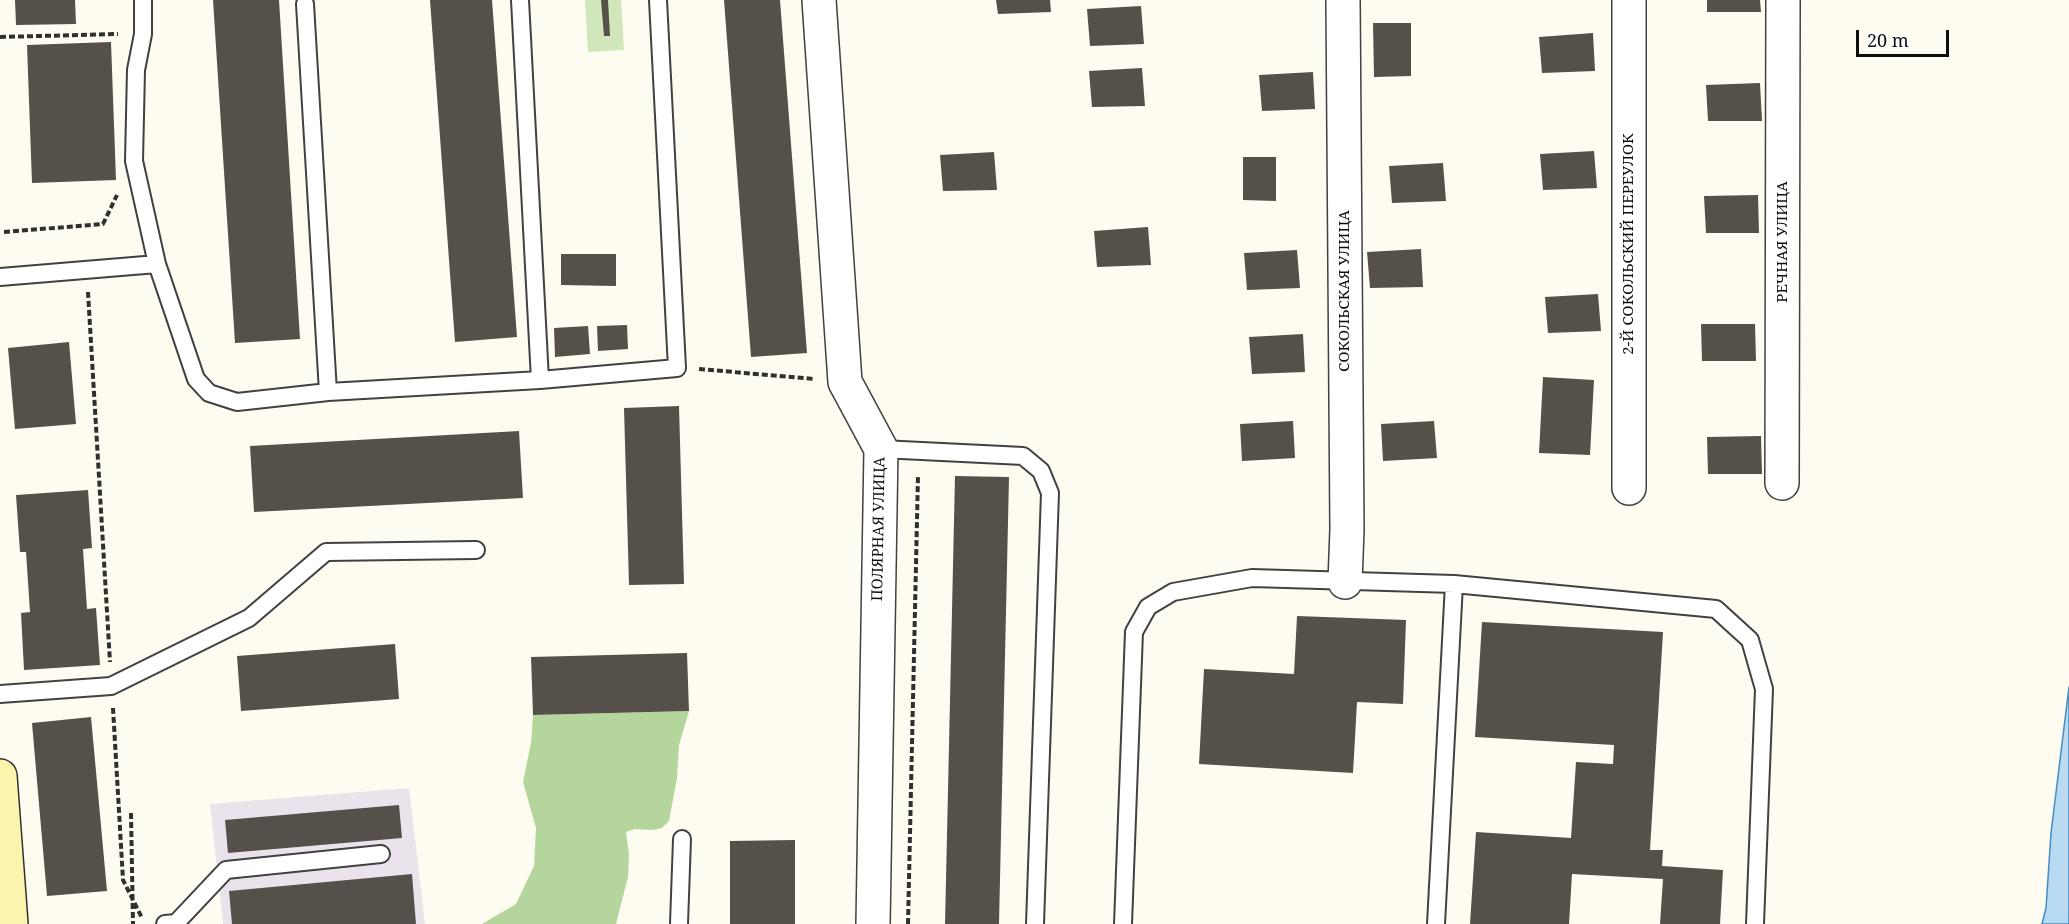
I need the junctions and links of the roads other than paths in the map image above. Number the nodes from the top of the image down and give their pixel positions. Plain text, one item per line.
1 (143, 0) edge
2 (520, 0) edge
3 (658, 0) edge
4 (819, 0) edge
5 (1343, 0) edge
6 (1629, 0) edge
7 (1783, 0) edge
8 (305, 4) dead end
9 (157, 264) junction
10 (0, 277) edge
11 (540, 380) junction
12 (328, 392) junction
13 (881, 448) junction
14 (1782, 483) dead end
15 (1629, 488) dead end
16 (476, 550) dead end
17 (1345, 582) junction
18 (1454, 584) junction
19 (0, 694) edge
20 (0, 776) edge
21 (682, 839) dead end
22 (381, 854) dead end
23 (11, 924) edge
24 (173, 924) edge
25 (679, 924) edge
26 (873, 924) edge
27 (1035, 924) edge
28 (1123, 924) edge
29 (1436, 924) edge
30 (1755, 924) edge

1 - 9 lane
2 - 11 lane
3 - 11 lane
4 - 13 street, ПОЛЯРНАЯ УЛИЦА
5 - 17 street, СОКОЛЬСКАЯ УЛИЦА
6 - 15 street, 2-Й СОКОЛЬСКИЙ ПЕРЕУЛОК
7 - 14 street, РЕЧНАЯ УЛИЦА
8 - 12 lane
9 - 10 lane
9 - 12 lane
11 - 12 lane
13 - 26 street, ПОЛЯРНАЯ УЛИЦА
13 - 27 lane
16 - 19 lane
17 - 18 lane
17 - 28 lane
18 - 29 lane
18 - 30 lane
20 - 23 main road
21 - 25 lane
22 - 24 lane

